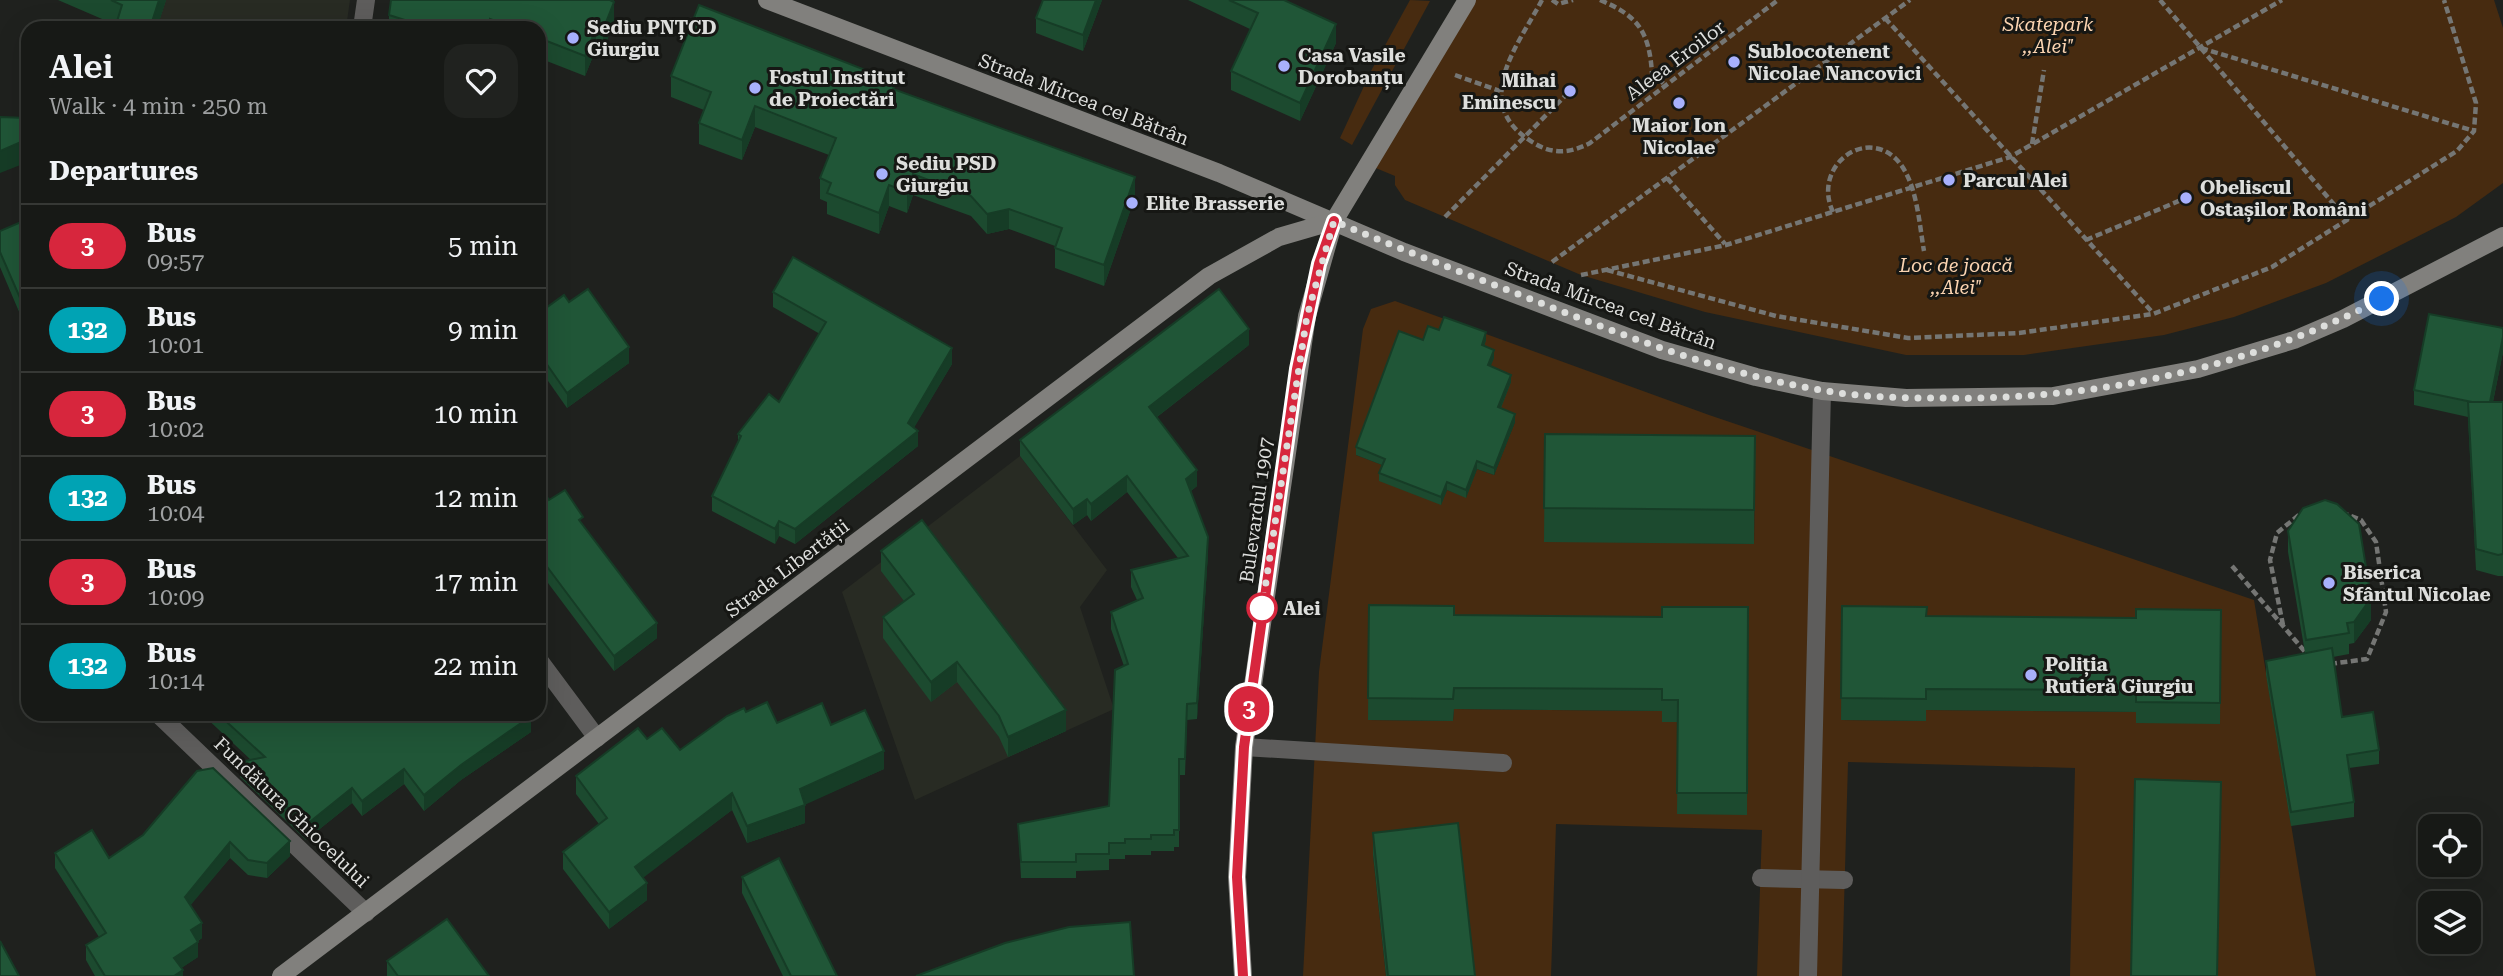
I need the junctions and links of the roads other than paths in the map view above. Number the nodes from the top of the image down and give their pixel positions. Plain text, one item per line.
1 (366, 0) edge
2 (767, 0) edge
3 (1467, 0) edge
4 (363, 21) edge
5 (1334, 221) junction
6 (2503, 236) edge
7 (1822, 391) junction
8 (546, 669) edge
9 (165, 721) edge
10 (597, 738) junction
11 (1244, 747) junction
12 (1503, 763) dead end
13 (1761, 878) dead end
14 (1810, 879) junction
15 (1844, 880) dead end
16 (366, 912) junction
17 (282, 976) edge
18 (1243, 976) edge
19 (1808, 976) edge

1 - 4 street
2 - 5 main road, Strada Mircea cel Bătrân
3 - 5 main road, Bulevardul 1907
5 - 7 main road, Strada Mircea cel Bătrân
5 - 10 main road, Strada Libertății
5 - 11 main road, Bulevardul 1907
6 - 7 main road, Strada Mircea cel Bătrân
7 - 14 street
8 - 10 street
9 - 16 street, Fundătura Ghiocelului
10 - 16 main road, Strada Libertății
11 - 12 street
11 - 18 main road, Bulevardul 1907
13 - 14 street
14 - 15 street
14 - 19 street
16 - 17 main road, Strada Libertății

